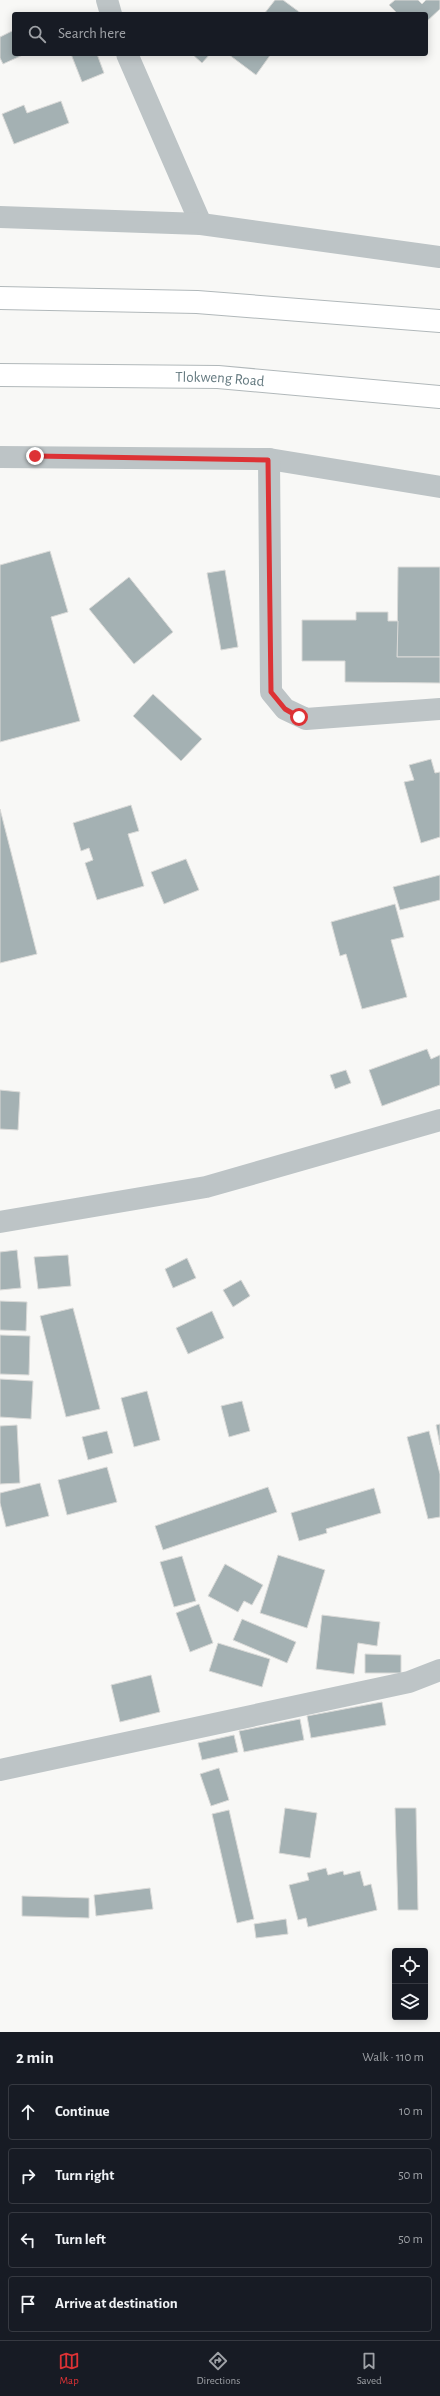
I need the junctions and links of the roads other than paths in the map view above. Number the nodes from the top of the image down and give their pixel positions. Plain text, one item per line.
1 (107, 0) edge
2 (110, 12) edge
3 (128, 56) edge
4 (0, 217) edge
5 (201, 224) junction
6 (440, 257) edge
7 (0, 298) edge
8 (440, 321) edge
9 (0, 375) edge
10 (440, 398) edge
11 (0, 457) edge
12 (268, 460) junction
13 (440, 487) edge
14 (440, 709) edge
15 (440, 1120) edge
16 (0, 1222) edge
17 (440, 1670) edge
18 (0, 1770) edge

1 - 2 street
3 - 5 street
4 - 5 street
5 - 6 street
7 - 8 main road
9 - 10 main road, Tlokweng Road
11 - 12 street
12 - 13 street
12 - 14 street
15 - 16 street
17 - 18 street

